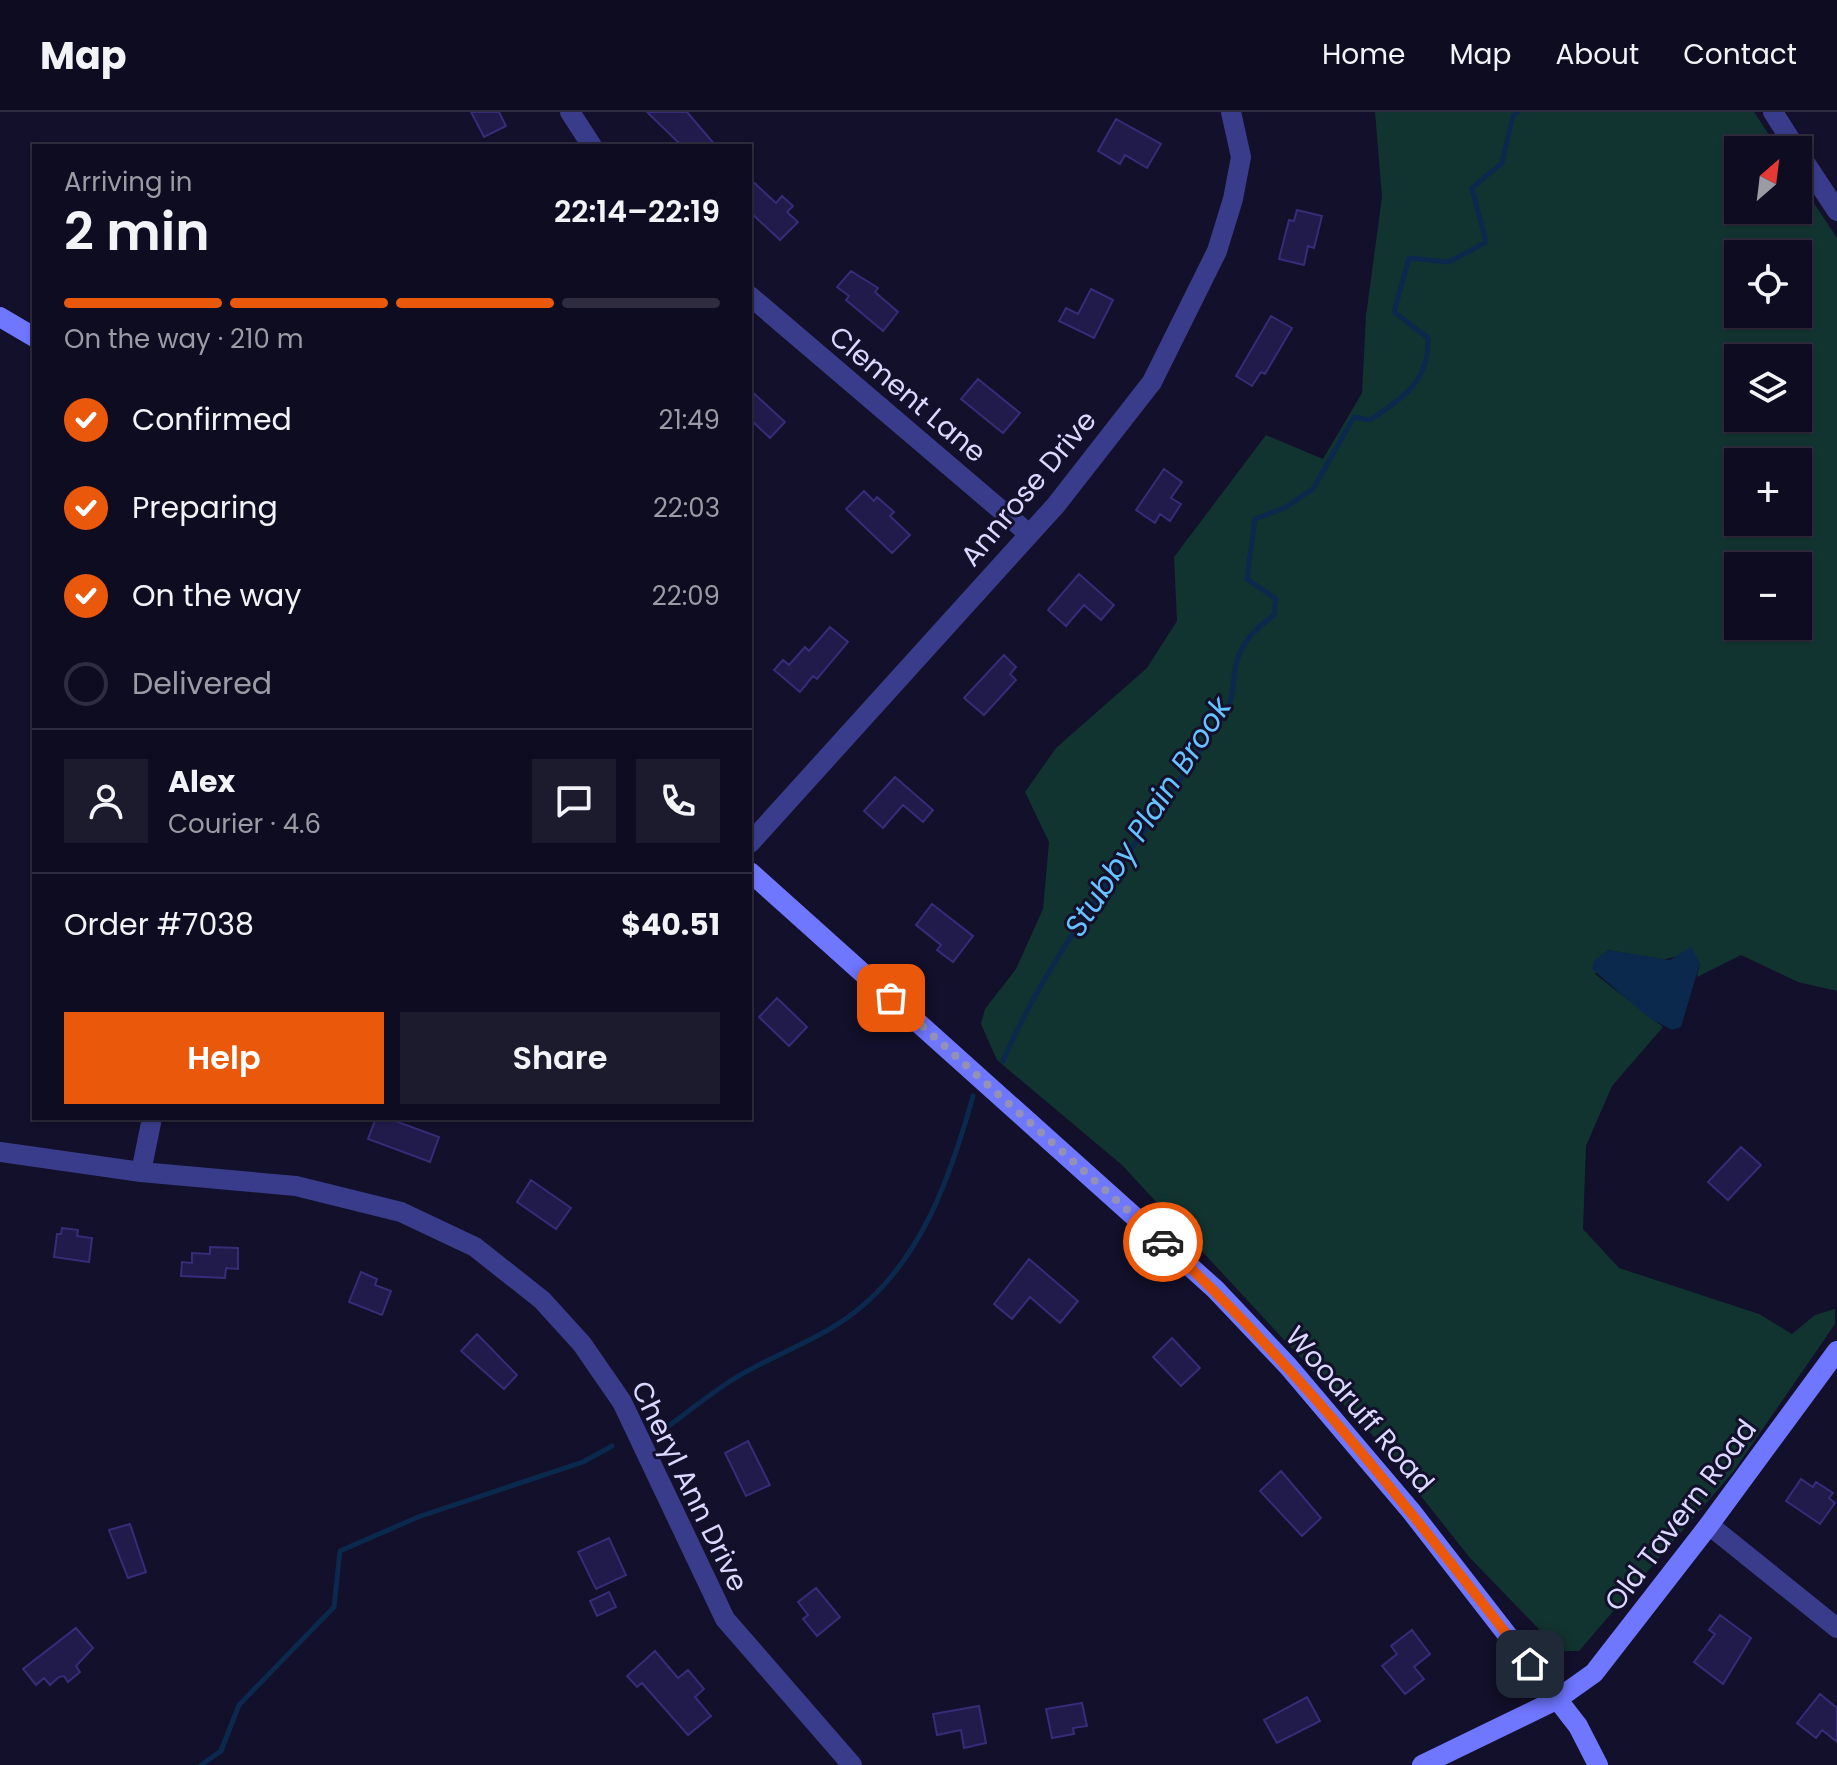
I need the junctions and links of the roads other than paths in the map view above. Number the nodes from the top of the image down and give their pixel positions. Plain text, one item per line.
1 (570, 112) edge
2 (1231, 112) edge
3 (1773, 112) edge
4 (1788, 136) edge
5 (591, 144) edge
6 (1812, 174) edge
7 (1837, 211) edge
8 (752, 298) edge
9 (0, 317) edge
10 (32, 336) edge
11 (1029, 534) junction
12 (752, 841) edge
13 (752, 874) edge
14 (152, 1120) edge
15 (0, 1152) edge
16 (141, 1172) junction
17 (1837, 1351) edge
18 (1709, 1525) junction
19 (1837, 1628) edge
20 (1556, 1700) junction
21 (852, 1765) edge
22 (1422, 1765) edge
23 (1598, 1765) edge

1 - 5 street
2 - 11 street, Annrose Drive
3 - 4 street
6 - 7 street
8 - 11 street, Clement Lane
9 - 10 street
11 - 12 street, Annrose Drive
13 - 20 street, Woodruff Road
14 - 16 street
15 - 16 street, Cheryl Ann Drive
16 - 21 street, Cheryl Ann Drive
17 - 18 street, Old Tavern Road
18 - 19 street
18 - 20 street, Old Tavern Road
20 - 22 street, Old Tavern Road
20 - 23 street, Woodruff Road

